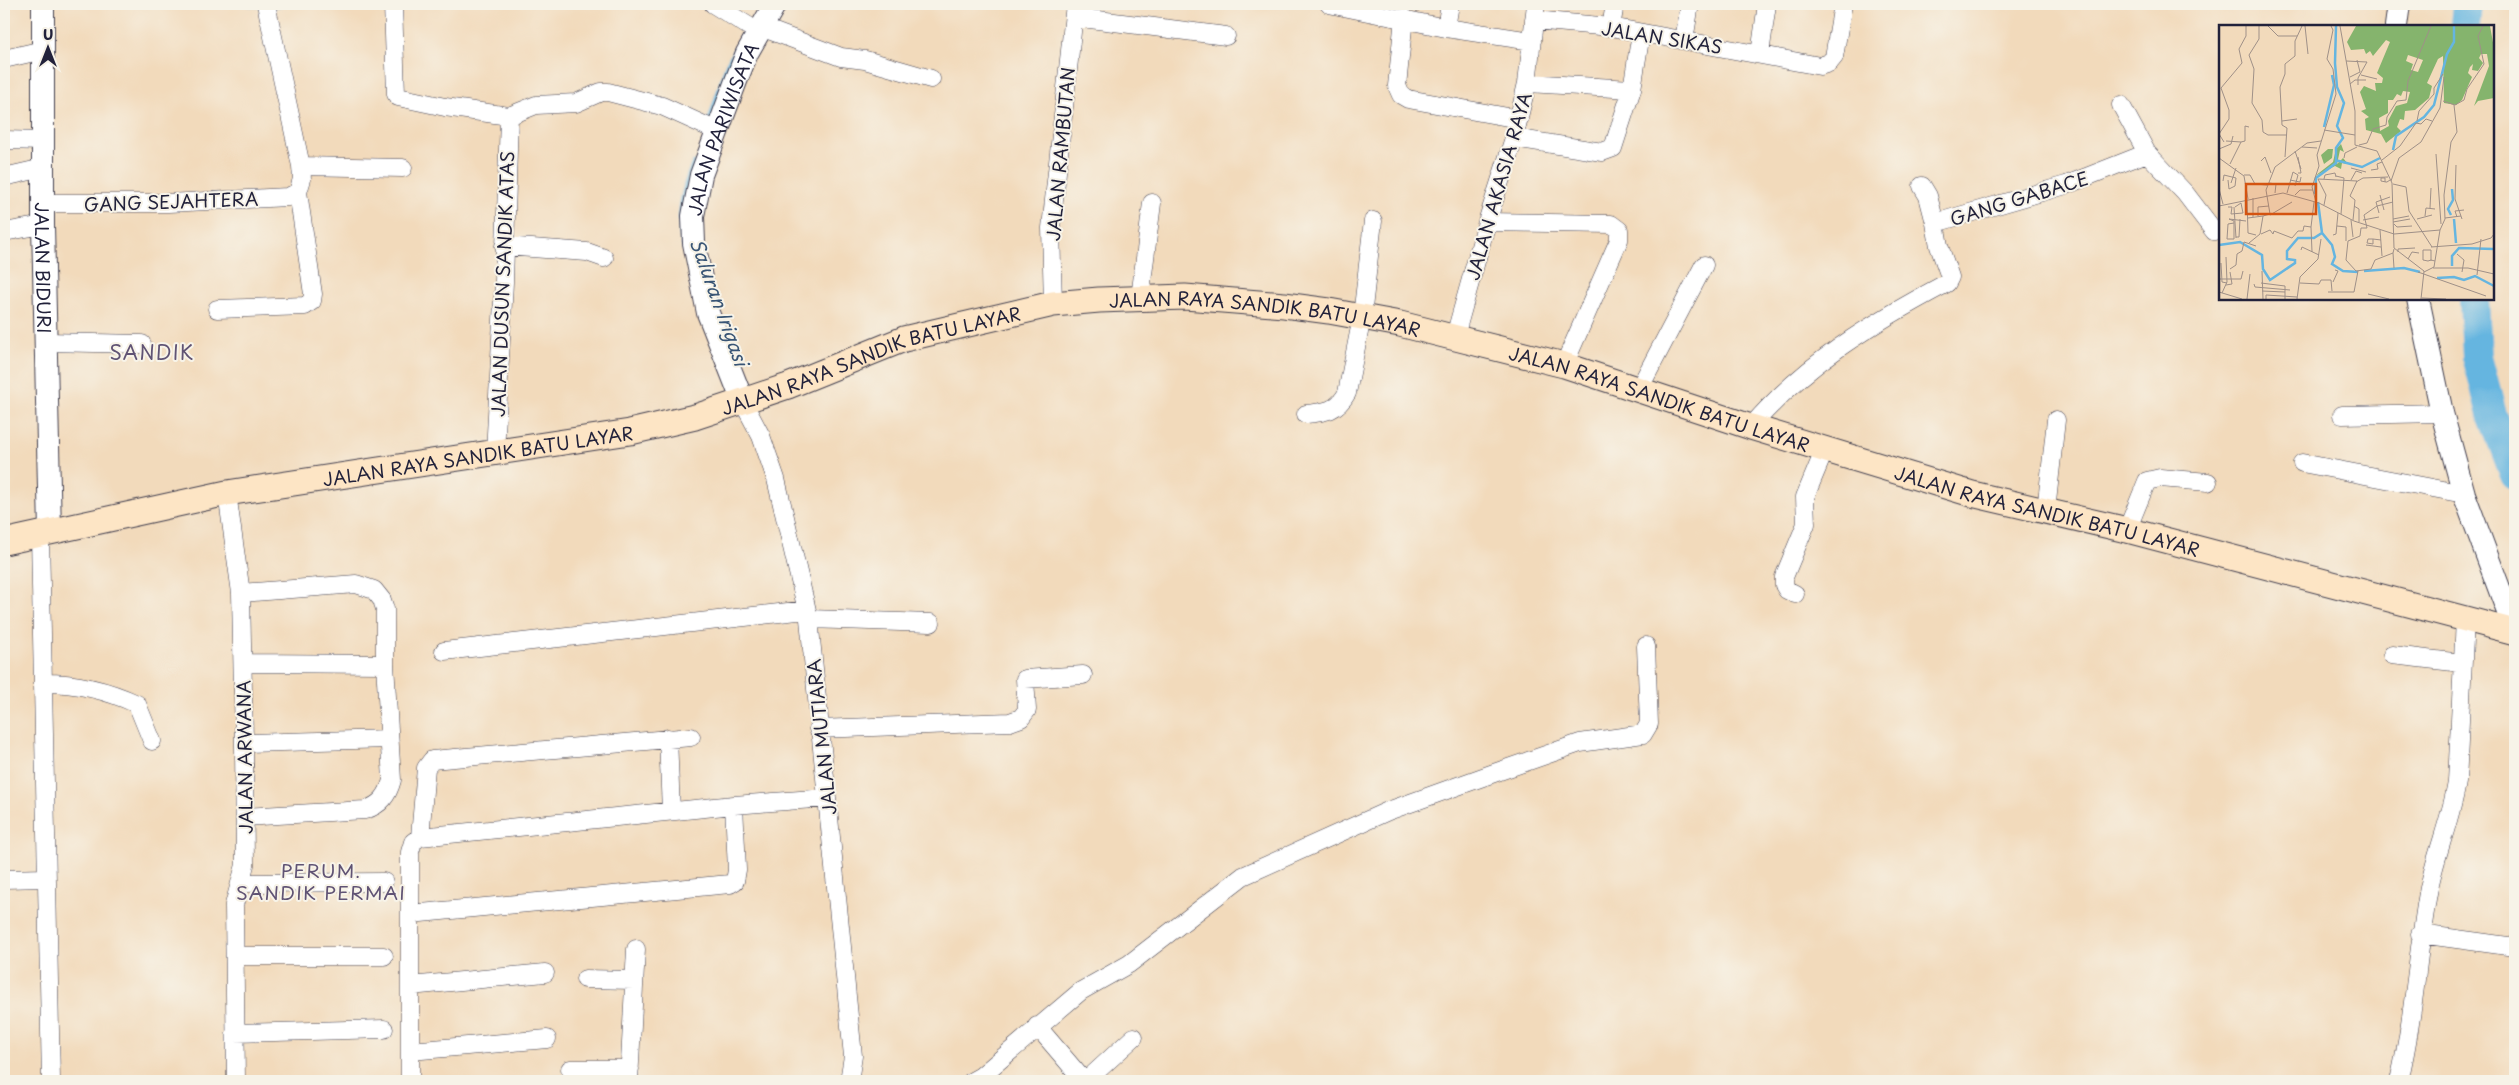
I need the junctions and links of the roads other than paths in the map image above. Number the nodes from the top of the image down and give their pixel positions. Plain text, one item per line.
1 (43, 4) edge
2 (393, 4) edge
3 (713, 4) edge
4 (775, 4) edge
5 (1329, 4) edge
6 (1450, 4) edge
7 (1615, 4) edge
8 (1690, 4) edge
9 (1767, 4) edge
10 (1843, 4) edge
11 (2400, 4) edge
12 (266, 6) edge
13 (1074, 10) edge
14 (1535, 12) edge
15 (1404, 18) junction
16 (2396, 25) edge
17 (753, 27) junction
18 (1446, 28) junction
19 (1611, 28) junction
20 (1641, 33) junction
21 (1226, 36) dead end
22 (1684, 40) junction
23 (1532, 41) junction
24 (43, 50) junction
25 (1760, 54) junction
26 (4, 59) edge
27 (931, 79) dead end
28 (1527, 83) junction
29 (1632, 89) junction
30 (2120, 105) dead end
31 (509, 116) junction
32 (1519, 119) junction
33 (710, 127) junction
34 (1514, 138) junction
35 (4, 140) edge
36 (43, 141) junction
37 (2147, 152) junction
38 (301, 166) junction
39 (43, 168) junction
40 (403, 168) dead end
41 (4, 177) edge
42 (1922, 186) dead end
43 (298, 192) junction
44 (1152, 203) dead end
45 (43, 214) junction
46 (1373, 221) dead end
47 (1488, 222) junction
48 (1934, 224) junction
49 (2219, 229) edge
50 (4, 232) edge
51 (504, 246) junction
52 (604, 258) dead end
53 (1704, 265) dead end
54 (1140, 298) junction
55 (2418, 300) edge
56 (1053, 304) junction
57 (217, 310) dead end
58 (1362, 317) junction
59 (1455, 336) junction
60 (46, 342) junction
61 (142, 344) dead end
62 (1564, 365) junction
63 (1639, 389) junction
64 (743, 402) junction
65 (2442, 413) junction
66 (1306, 414) dead end
67 (2342, 415) dead end
68 (2056, 420) dead end
69 (1752, 427) junction
70 (1824, 448) junction
71 (495, 453) junction
72 (2302, 463) dead end
73 (2208, 482) dead end
74 (227, 493) junction
75 (2464, 494) junction
76 (2046, 512) junction
77 (2127, 530) junction
78 (45, 533) junction
79 (4, 542) edge
80 (241, 593) junction
81 (1795, 594) dead end
82 (807, 615) junction
83 (2465, 619) junction
84 (931, 623) dead end
85 (2515, 632) edge
86 (1646, 646) dead end
87 (444, 650) dead end
88 (2392, 656) dead end
89 (243, 663) junction
90 (2462, 663) junction
91 (385, 664) junction
92 (1083, 675) dead end
93 (44, 683) junction
94 (818, 729) junction
95 (691, 736) dead end
96 (668, 738) junction
97 (389, 739) junction
98 (152, 741) dead end
99 (244, 743) junction
100 (827, 798) junction
101 (734, 805) junction
102 (672, 811) junction
103 (245, 816) junction
104 (420, 837) junction
105 (46, 878) junction
106 (4, 879) edge
107 (384, 882) dead end
108 (241, 883) junction
109 (410, 914) junction
110 (2420, 934) junction
111 (2515, 946) edge
112 (636, 949) dead end
113 (234, 956) junction
114 (384, 956) dead end
115 (545, 973) dead end
116 (585, 979) dead end
117 (634, 980) junction
118 (410, 986) junction
119 (1037, 1026) junction
120 (384, 1029) dead end
121 (235, 1033) junction
122 (1134, 1038) dead end
123 (547, 1039) dead end
124 (410, 1052) junction
125 (570, 1069) dead end
126 (630, 1075) edge
127 (51, 1081) edge
128 (236, 1081) edge
129 (410, 1081) edge
130 (850, 1081) edge
131 (972, 1081) edge
132 (1085, 1081) edge
133 (2399, 1081) edge

1 - 24 street, JALAN BIDURI
2 - 31 street
3 - 17 street
4 - 17 street, JALAN PARIWISATA
5 - 15 street
6 - 18 street
7 - 19 street
8 - 22 street
9 - 25 street
10 - 25 street, JALAN SIKAS
11 - 16 street
12 - 38 street
13 - 21 street
13 - 56 street, JALAN RAMBUTAN
14 - 19 street, JALAN SIKAS
14 - 23 street, JALAN AKASIA RAYA
15 - 18 street
15 - 32 street
17 - 27 street
17 - 33 street, JALAN PARIWISATA
18 - 23 street
19 - 20 street, JALAN SIKAS
20 - 22 street, JALAN SIKAS
20 - 29 street
22 - 25 street, JALAN SIKAS
23 - 28 street, JALAN AKASIA RAYA
24 - 26 street
24 - 36 street, JALAN BIDURI
28 - 29 street
28 - 32 street, JALAN AKASIA RAYA
29 - 34 street
30 - 37 street
31 - 33 street
31 - 51 street, JALAN DUSUN SANDIK ATAS
32 - 34 street, JALAN AKASIA RAYA
33 - 64 street, JALAN PARIWISATA
34 - 47 street, JALAN AKASIA RAYA
35 - 36 street
36 - 39 street, JALAN BIDURI
37 - 48 street, GANG GABACE
37 - 49 street
38 - 40 street
38 - 43 street
39 - 41 street
39 - 45 street, JALAN BIDURI
42 - 48 street
43 - 45 street, GANG SEJAHTERA
43 - 57 street
44 - 54 street
45 - 50 street, GANG SEJAHTERA
45 - 60 street, JALAN BIDURI
46 - 58 street
47 - 59 street, JALAN AKASIA RAYA
47 - 62 street
48 - 69 street, GANG GABACE
51 - 52 street
51 - 71 street, JALAN DUSUN SANDIK ATAS
53 - 63 street
54 - 56 main road, JALAN RAYA SANDIK BATU LAYAR
54 - 58 main road, JALAN RAYA SANDIK BATU LAYAR
55 - 65 street
56 - 64 main road, JALAN RAYA SANDIK BATU LAYAR
58 - 59 main road, JALAN RAYA SANDIK BATU LAYAR
58 - 66 street
59 - 62 main road, JALAN RAYA SANDIK BATU LAYAR
60 - 61 street
60 - 78 street, JALAN BIDURI
62 - 63 main road, JALAN RAYA SANDIK BATU LAYAR
63 - 69 main road, JALAN RAYA SANDIK BATU LAYAR
64 - 71 main road, JALAN RAYA SANDIK BATU LAYAR
64 - 82 street, JALAN MUTIARA
65 - 67 street
65 - 75 street
68 - 76 street
69 - 70 main road, JALAN RAYA SANDIK BATU LAYAR
70 - 76 main road, JALAN RAYA SANDIK BATU LAYAR
70 - 81 street
71 - 74 main road, JALAN RAYA SANDIK BATU LAYAR
72 - 75 street
73 - 77 street
74 - 78 main road, JALAN RAYA SANDIK BATU LAYAR
74 - 80 street, JALAN ARWANA
75 - 85 street
76 - 77 main road, JALAN RAYA SANDIK BATU LAYAR
77 - 83 main road, JALAN RAYA SANDIK BATU LAYAR
78 - 79 main road, JALAN RAYA SANDIK BATU LAYAR
78 - 93 street
80 - 89 street, JALAN ARWANA
80 - 91 street
82 - 84 street
82 - 87 street
82 - 94 street, JALAN MUTIARA
83 - 85 main road, JALAN RAYA SANDIK BATU LAYAR
83 - 90 street
86 - 119 street
88 - 90 street
89 - 91 street
89 - 99 street, JALAN ARWANA
90 - 110 street
91 - 97 street
92 - 94 street
93 - 98 street
93 - 105 street
94 - 100 street, JALAN MUTIARA
95 - 96 street
96 - 102 street
96 - 104 street
97 - 99 street
97 - 103 street
99 - 103 street, JALAN ARWANA
100 - 101 street
100 - 130 street, JALAN MUTIARA
101 - 102 street
101 - 109 street
102 - 104 street
103 - 108 street, JALAN ARWANA
104 - 109 street
105 - 106 street
105 - 127 street
107 - 108 street
108 - 113 street, JALAN ARWANA
109 - 118 street
110 - 111 street
110 - 133 street
112 - 117 street
113 - 114 street
113 - 121 street, JALAN ARWANA
115 - 118 street
116 - 117 street
117 - 126 street
118 - 124 street
119 - 131 street
119 - 132 street
120 - 121 street
121 - 128 street, JALAN ARWANA
122 - 132 street
123 - 124 street
124 - 129 street
125 - 126 street

